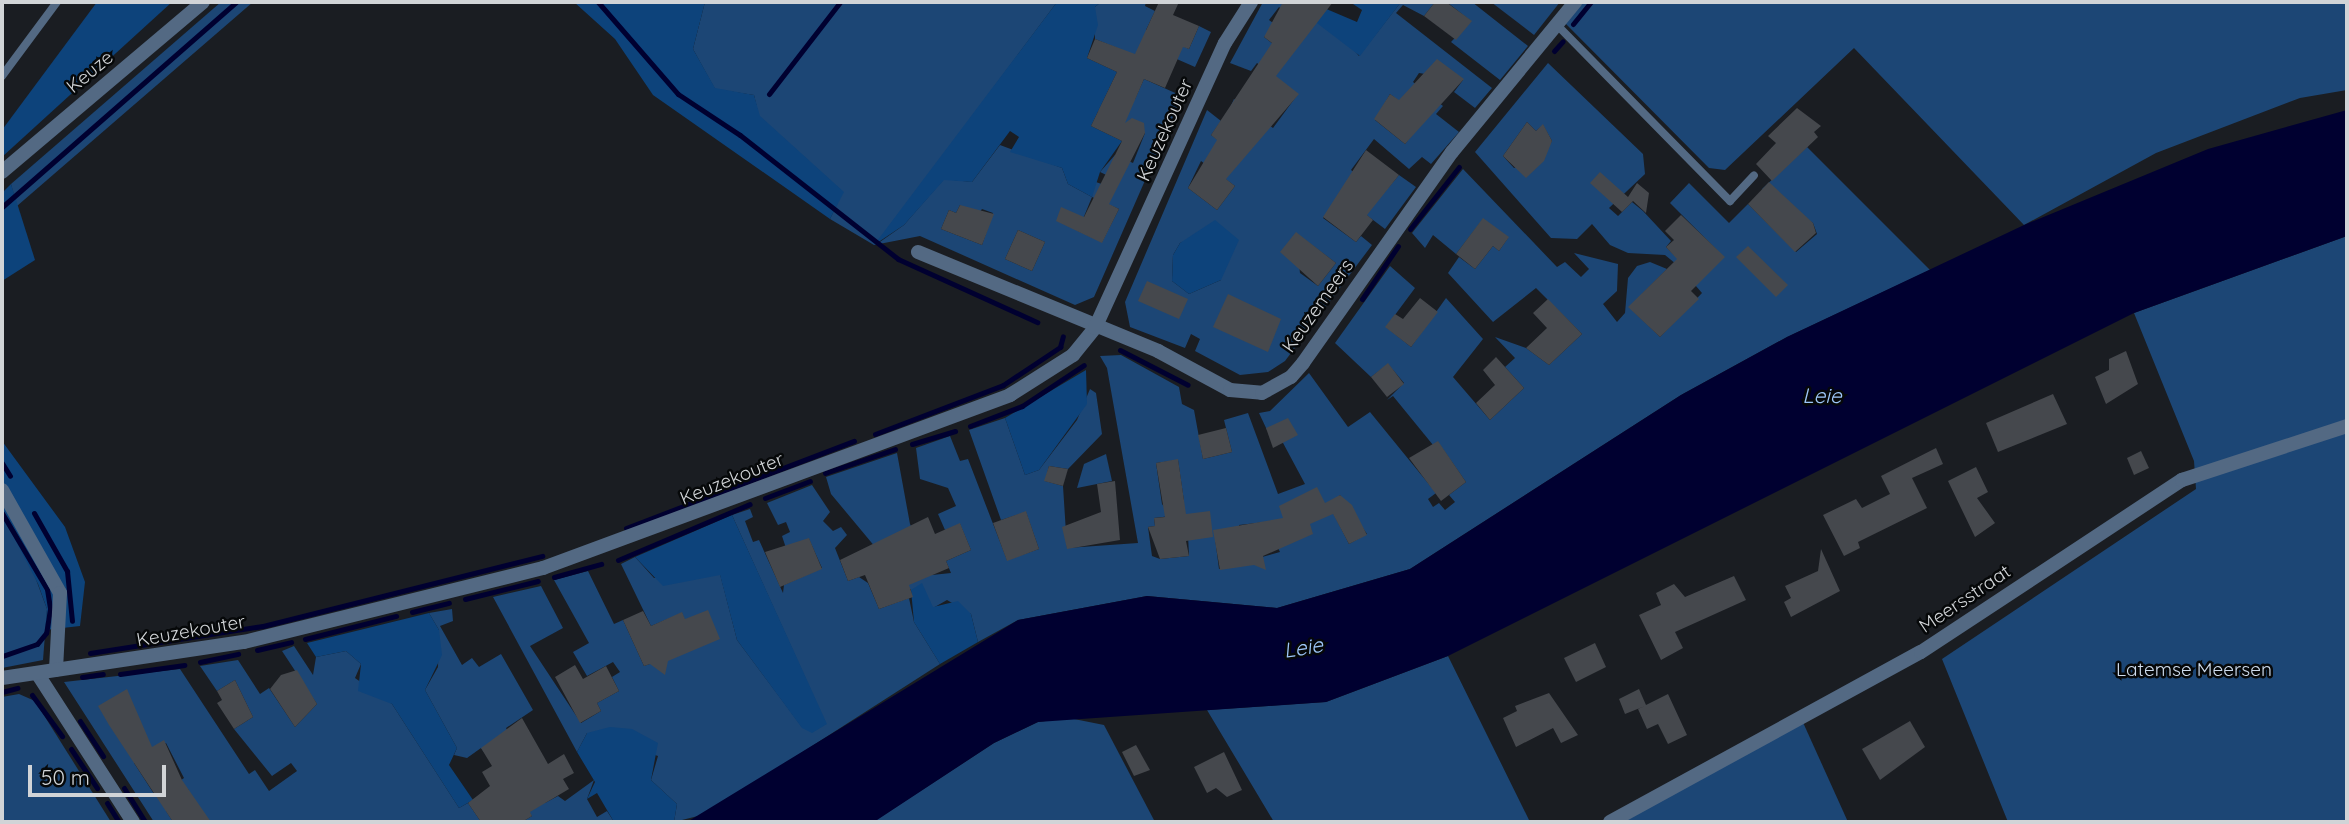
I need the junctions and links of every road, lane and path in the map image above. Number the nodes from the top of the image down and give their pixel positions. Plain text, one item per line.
1 (57, 2) edge
2 (203, 2) edge
3 (1251, 2) edge
4 (1575, 2) edge
5 (1557, 25) junction
6 (2, 76) edge
7 (2, 172) edge
8 (1754, 175) dead end
9 (918, 252) dead end
10 (1095, 328) junction
11 (2347, 426) edge
12 (2, 490) edge
13 (56, 670) junction
14 (37, 673) junction
15 (2, 678) edge
16 (133, 822) edge
17 (1610, 822) edge

1 - 6 lane
2 - 7 street, Keuze
3 - 10 street, Keuzekouter
4 - 5 street, Keuzemeers
5 - 8 lane
5 - 10 street, Keuzemeers
9 - 10 street, Keuzemeers
10 - 13 street, Keuzekouter
11 - 17 street, Meersstraat
12 - 13 street
13 - 14 street, Keuzekouter
14 - 15 street, Keuzekouter
14 - 16 street

